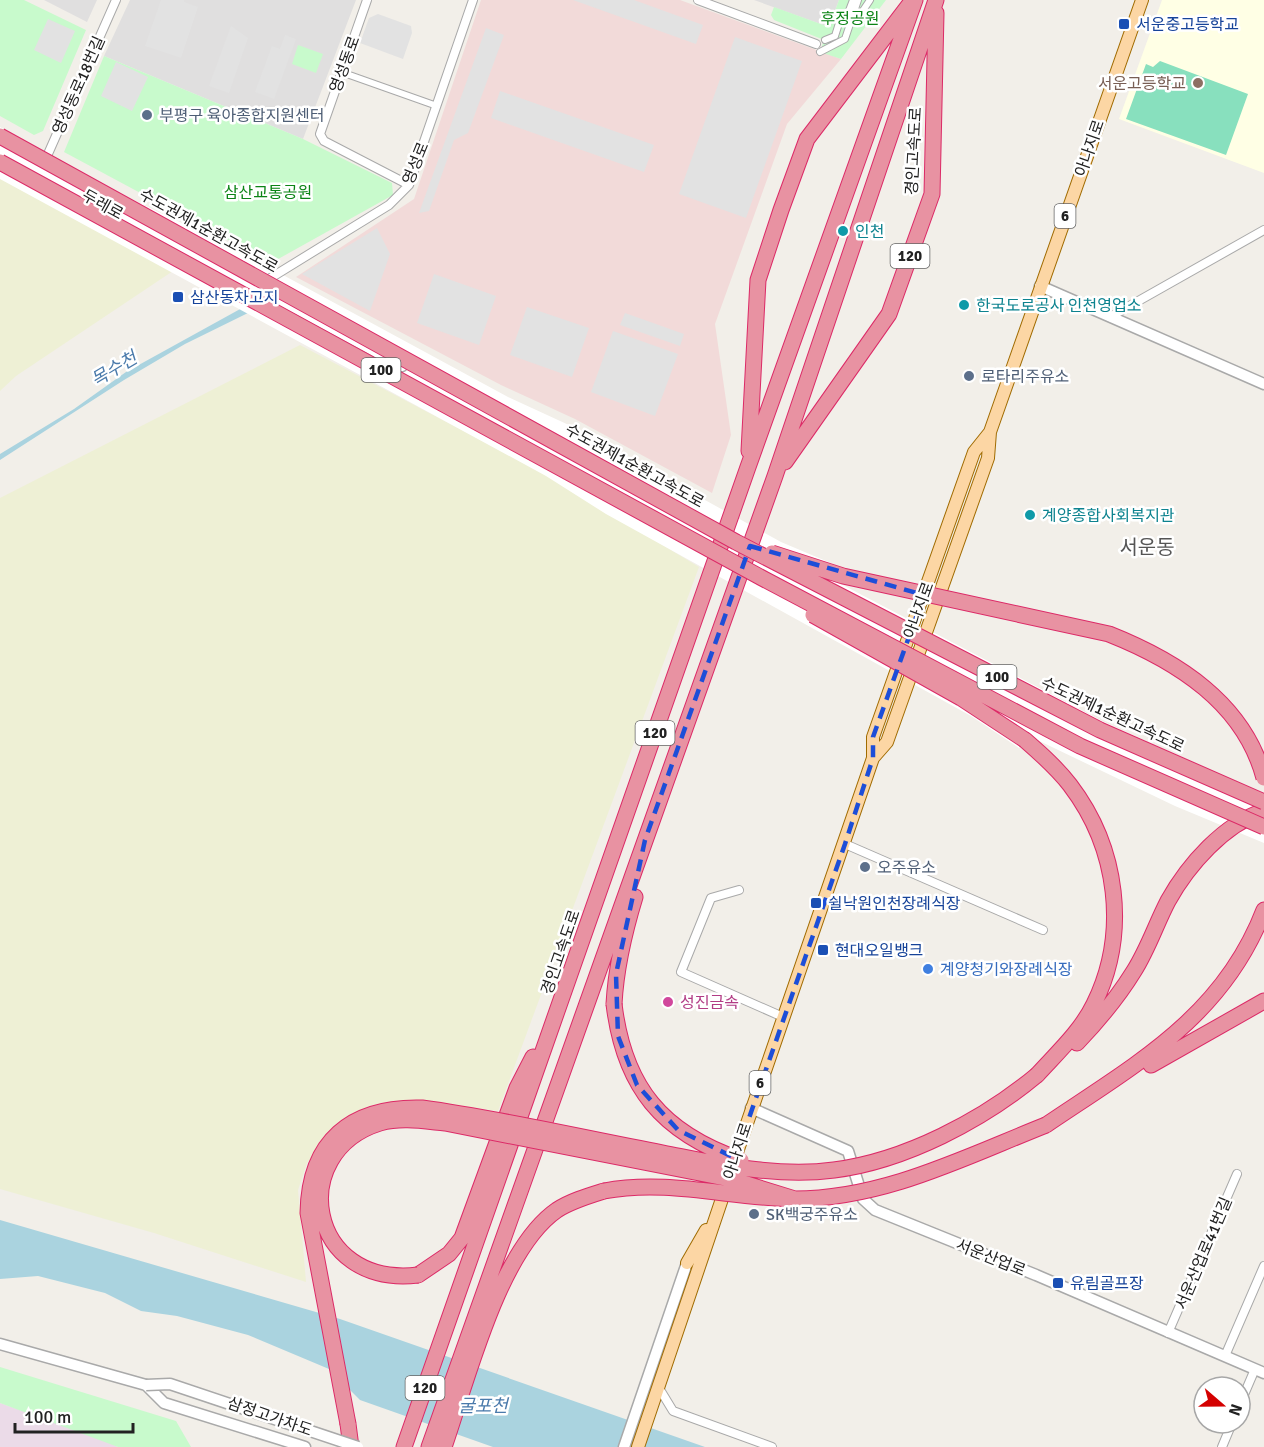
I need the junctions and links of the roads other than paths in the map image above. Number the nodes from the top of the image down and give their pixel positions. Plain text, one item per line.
1 (117, 0) edge
2 (367, 0) edge
3 (473, 0) edge
4 (698, 0) edge
5 (853, 0) edge
6 (858, 0) edge
7 (870, 0) edge
8 (914, 0) edge
9 (936, 0) edge
10 (1142, 0) edge
11 (851, 21) junction
12 (825, 40) dead end
13 (816, 44) dead end
14 (820, 52) dead end
15 (341, 72) junction
16 (436, 106) junction
17 (0, 135) edge
18 (0, 148) edge
19 (0, 162) edge
20 (40, 170) junction
21 (409, 185) junction
22 (1264, 230) edge
23 (1040, 286) junction
24 (255, 288) junction
25 (1110, 317) junction
26 (1264, 384) edge
27 (447, 390) dead end
28 (748, 467) junction
29 (775, 476) junction
30 (736, 542) junction
31 (762, 578) junction
32 (1264, 777) edge
33 (1264, 802) edge
34 (1264, 811) edge
35 (1264, 826) edge
36 (645, 840) junction
37 (845, 844) junction
38 (739, 890) dead end
39 (1264, 910) edge
40 (1043, 930) dead end
41 (562, 998) junction
42 (1264, 1001) edge
43 (783, 1017) junction
44 (1037, 1075) junction
45 (751, 1108) junction
46 (1046, 1125) junction
47 (769, 1171) junction
48 (1237, 1174) dead end
49 (795, 1199) junction
50 (720, 1205) junction
51 (687, 1263) joint
52 (1264, 1266) edge
53 (1168, 1333) junction
54 (0, 1344) edge
55 (471, 1348) junction
56 (1225, 1356) junction
57 (1259, 1371) edge
58 (146, 1385) junction
59 (659, 1388) junction
60 (406, 1443) edge
61 (305, 1447) edge
62 (351, 1447) edge
63 (358, 1447) edge
64 (429, 1447) edge
65 (444, 1447) edge
66 (624, 1447) edge
67 (638, 1447) edge
68 (772, 1447) edge

1 - 20 street, 영성동로18번길
2 - 15 street, 영성동로
3 - 16 street, 영성로
4 - 13 street
5 - 12 street
6 - 11 street
7 - 11 street
8 - 28 highway, 경인고속도로 / 120
8 - 28 highway, 경인고속도로 / 120
9 - 29 highway, 경인고속도로 / 120
9 - 29 highway, 경인고속도로 / 120
10 - 23 main road, 아나지로 / 6
11 - 14 street
15 - 16 street
15 - 21 street, 영성동로
16 - 21 street, 영성로
17 - 30 highway, 수도권제1순환고속도로 / 100, bridge
18 - 20 street, 두레로
19 - 31 highway, 100, bridge
20 - 24 street, 두레로
21 - 24 street, 영성로
22 - 25 street
23 - 25 street
23 - 37 main road, 아나지로 / 6
24 - 27 street, 두레로
25 - 26 street
28 - 41 highway, 경인고속도로 / 120
29 - 36 highway, 경인고속도로 / 120
30 - 32 highway, bridge
30 - 33 highway, 수도권제1순환고속도로 / 100, bridge
31 - 35 highway, 100, bridge
31 - 44 highway, bridge
34 - 44 highway
36 - 47 highway, bridge
36 - 55 highway, 경인고속도로 / 120
37 - 40 street
37 - 43 main road, 아나지로 / 6
38 - 43 street
39 - 46 highway
41 - 49 highway, bridge
41 - 60 highway, 경인고속도로 / 120
42 - 46 highway
43 - 45 main road, 아나지로 / 6
44 - 47 highway, bridge
45 - 50 main road, 아나지로 / 6
45 - 53 street, 서운산업로
46 - 49 highway, bridge
47 - 62 highway, bridge
48 - 53 street, 서운산업로41번길
49 - 55 highway, bridge
50 - 51 main road
50 - 59 main road, 아나지로 / 6
51 - 66 street
52 - 56 street
53 - 56 street, 서운산업로
54 - 58 street, 삼정고가차도
55 - 64 highway, 경인고속도로 / 120
55 - 65 highway
56 - 57 street, 서운산업로
58 - 61 street, 삼정고가차도
58 - 63 street, 삼정고가차도, bridge
59 - 67 main road, 아나지로 / 6
59 - 68 street

